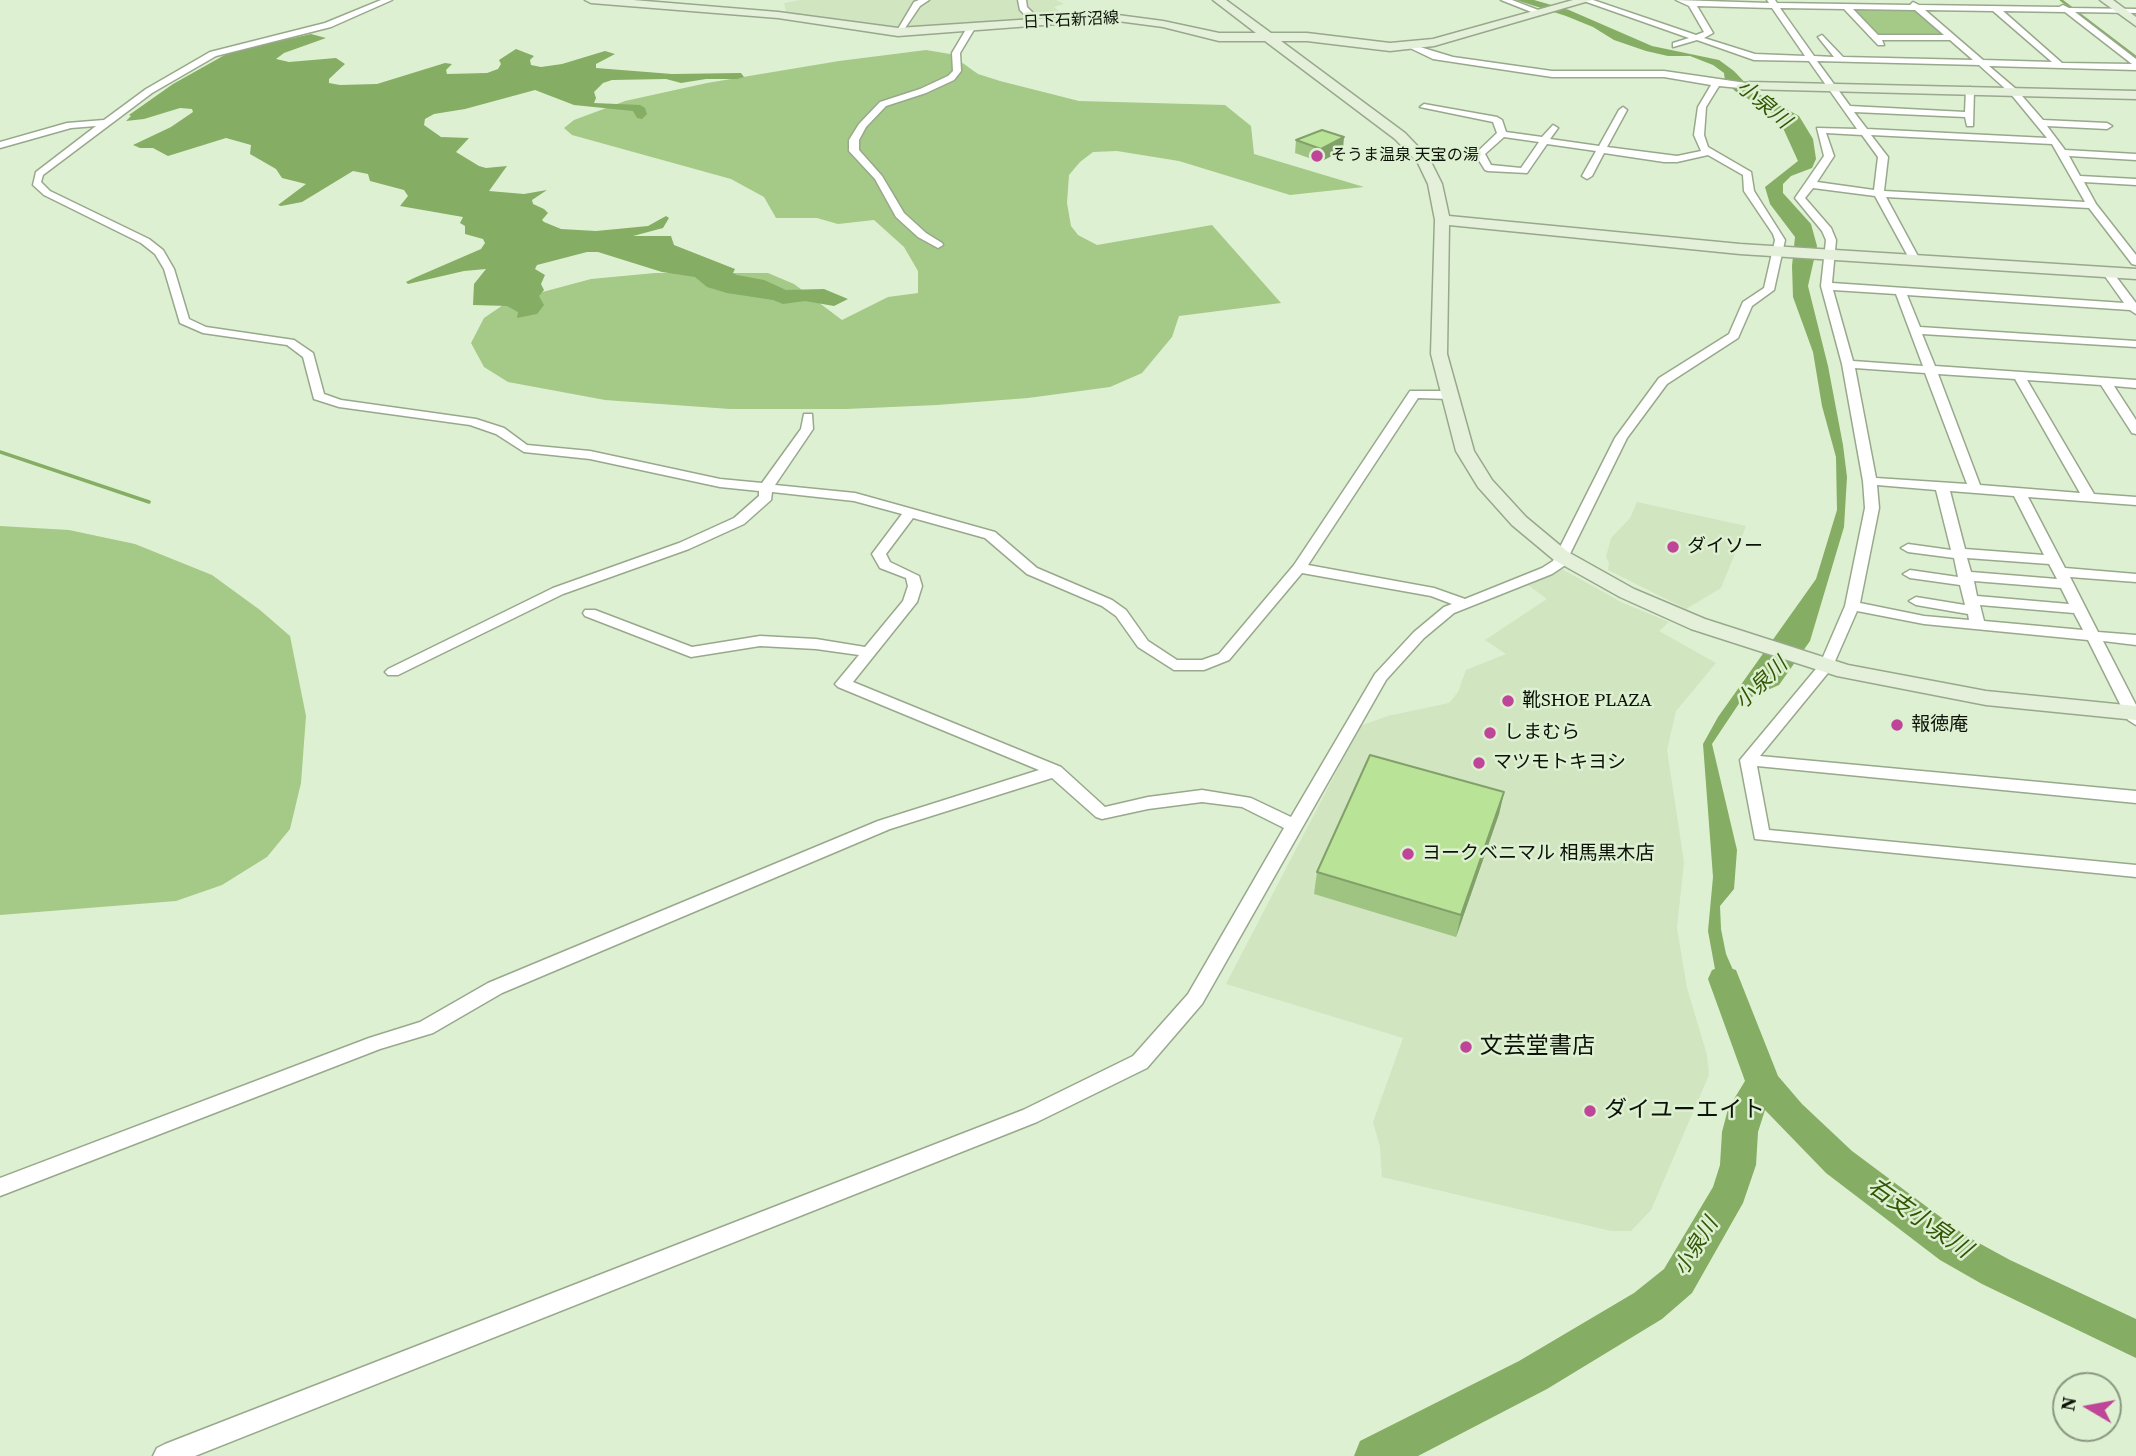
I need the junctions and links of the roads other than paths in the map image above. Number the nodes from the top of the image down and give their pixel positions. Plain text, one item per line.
1 (388, 0) edge
2 (591, 0) edge
3 (925, 0) edge
4 (1022, 0) edge
5 (1219, 0) edge
6 (1506, 0) edge
7 (1585, 0) edge
8 (1680, 0) edge
9 (2054, 0) edge
10 (2106, 0) edge
11 (1772, 3) edge
12 (1692, 4) junction
13 (1913, 4) edge
14 (1846, 6) junction
15 (1638, 7) dead end
16 (1994, 8) junction
17 (2070, 9) junction
18 (2119, 10) junction
19 (2136, 11) edge
20 (1621, 12) junction
21 (1544, 13) junction
22 (1036, 21) junction
23 (2136, 23) edge
24 (971, 28) junction
25 (898, 32) junction
26 (1268, 37) junction
27 (1822, 37) dead end
28 (1875, 37) junction
29 (1700, 38) junction
30 (1952, 38) junction
31 (1676, 45) dead end
32 (1413, 46) junction
33 (1754, 57) junction
34 (1812, 59) junction
35 (1840, 59) junction
36 (1898, 61) junction
37 (1980, 63) junction
38 (2060, 65) junction
39 (2136, 65) edge
40 (1763, 69) dead end
41 (1718, 83) junction
42 (1750, 86) joint
43 (1830, 86) junction
44 (1970, 90) junction
45 (2013, 91) junction
46 (2136, 94) edge
47 (1424, 107) dead end
48 (1846, 109) junction
49 (1623, 110) dead end
50 (1970, 115) junction
51 (109, 123) junction
52 (2039, 123) junction
53 (2107, 126) dead end
54 (1553, 128) dead end
55 (1863, 132) junction
56 (1502, 134) junction
57 (1970, 137) junction
58 (1544, 141) junction
59 (2055, 141) junction
60 (0, 145) edge
61 (1602, 150) junction
62 (1708, 152) junction
63 (2063, 153) junction
64 (2136, 157) edge
65 (1587, 176) dead end
66 (2077, 179) junction
67 (1808, 184) junction
68 (2134, 184) edge
69 (1879, 194) junction
70 (2092, 205) junction
71 (1443, 220) junction
72 (2120, 242) junction
73 (2136, 243) edge
74 (938, 245) dead end
75 (1778, 252) junction
76 (1830, 255) junction
77 (1914, 260) junction
78 (2136, 262) edge
79 (2107, 272) junction
80 (2136, 274) edge
81 (1826, 286) junction
82 (1900, 290) junction
83 (2134, 309) edge
84 (1917, 330) junction
85 (2136, 344) edge
86 (1848, 364) junction
87 (1931, 370) junction
88 (2019, 376) junction
89 (2105, 382) junction
90 (2136, 384) edge
91 (1450, 395) junction
92 (808, 417) dead end
93 (2136, 430) edge
94 (1870, 481) junction
95 (1942, 486) junction
96 (765, 489) junction
97 (1975, 489) junction
98 (2019, 492) junction
99 (2090, 498) junction
100 (2136, 501) edge
101 (910, 513) junction
102 (1908, 548) dead end
103 (1960, 554) junction
104 (1561, 555) junction
105 (1299, 568) junction
106 (2062, 572) junction
107 (1910, 574) dead end
108 (2136, 578) edge
109 (1966, 579) junction
110 (1916, 601) dead end
111 (1464, 603) junction
112 (1852, 606) junction
113 (2081, 609) junction
114 (1975, 612) junction
115 (590, 613) dead end
116 (2095, 637) junction
117 (2136, 640) edge
118 (869, 652) junction
119 (1818, 662) junction
120 (393, 672) dead end
121 (2135, 715) edge
122 (1748, 760) junction
123 (1055, 771) junction
124 (2136, 797) edge
125 (1296, 827) junction
126 (2136, 871) edge
127 (0, 1187) edge
128 (165, 1456) edge

1 - 51 street
2 - 25 street, 日下石新沼線
3 - 25 street
4 - 22 street
5 - 26 street
6 - 21 street
7 - 20 street
7 - 21 street, 日下石新沼線
8 - 12 street
9 - 17 street
10 - 18 street
11 - 12 street
11 - 14 street
11 - 34 street
12 - 29 street
13 - 14 street
13 - 16 street
13 - 30 street
14 - 28 street
15 - 20 street
16 - 17 street
16 - 38 street
17 - 18 street
17 - 39 street
18 - 19 street
18 - 23 street
20 - 29 street
21 - 32 street, 日下石新沼線
22 - 24 street, 日下石新沼線
22 - 26 street, 日下石新沼線
24 - 25 street, 日下石新沼線
24 - 74 street
26 - 32 street, 日下石新沼線
26 - 71 street
27 - 35 street
28 - 30 street
28 - 36 street
29 - 31 street
29 - 33 street
30 - 37 street
32 - 41 street
33 - 34 street
33 - 40 street
34 - 35 street
34 - 43 street
35 - 36 street
36 - 37 street
37 - 38 street
37 - 45 street
38 - 39 street
41 - 42 street
41 - 62 street
42 - 43 street
43 - 44 street
43 - 48 street
44 - 45 street
44 - 50 street
45 - 46 street
45 - 52 street
47 - 56 street
48 - 50 street
48 - 55 street
49 - 61 street
50 - 57 street
51 - 60 street
51 - 96 street
52 - 53 street
52 - 59 street
54 - 58 street
55 - 57 street
55 - 67 street
55 - 69 street
56 - 58 street
56 - 58 street
57 - 59 street
58 - 61 street
59 - 63 street
61 - 62 street
61 - 65 street
62 - 75 street
63 - 64 street
63 - 66 street
66 - 68 street
66 - 70 street
67 - 69 street
67 - 76 street
69 - 70 street
69 - 77 street
70 - 72 street
71 - 75 street
71 - 91 street
72 - 73 street
72 - 78 street
75 - 76 street
75 - 104 street
76 - 77 street
76 - 81 street
77 - 79 street
79 - 80 street
79 - 83 street
81 - 82 street
81 - 86 street
82 - 83 street
82 - 84 street
84 - 85 street
84 - 87 street
86 - 87 street
86 - 94 street
87 - 88 street
87 - 97 street
88 - 89 street
88 - 99 street
89 - 90 street
89 - 93 street
91 - 104 street
91 - 105 street
92 - 96 street
94 - 95 street
94 - 112 street
95 - 97 street
95 - 103 street
96 - 101 street
96 - 120 street
97 - 98 street
98 - 99 street
98 - 106 street
99 - 100 street
101 - 105 street
101 - 118 street
102 - 103 street
103 - 106 street
103 - 109 street
104 - 111 street
104 - 119 street
105 - 111 street
106 - 108 street
106 - 109 street
106 - 113 street
107 - 109 street
109 - 114 street
110 - 114 street
111 - 125 street
112 - 114 street
112 - 119 street
113 - 114 street
113 - 116 street
114 - 116 street
115 - 118 street
116 - 117 street
116 - 121 street
118 - 123 street
119 - 121 street
119 - 122 street
122 - 124 street
122 - 126 street
123 - 125 street
123 - 127 street
125 - 128 street

